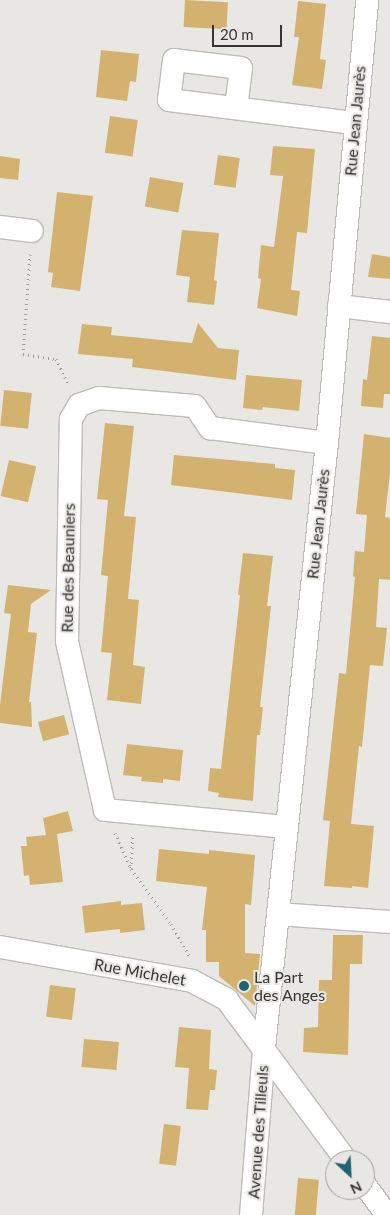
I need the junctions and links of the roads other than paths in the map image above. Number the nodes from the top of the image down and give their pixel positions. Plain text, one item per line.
1 (367, 0) edge
2 (236, 108) dead end
3 (354, 123) junction
4 (0, 227) edge
5 (32, 231) road end
6 (339, 306) junction
7 (390, 312) edge
8 (327, 443) junction
9 (286, 827) junction
10 (278, 914) junction
11 (390, 922) edge
12 (0, 947) edge
13 (264, 1048) junction
14 (339, 1150) edge
15 (375, 1199) edge
16 (251, 1215) edge
17 (387, 1215) edge

1 - 3 street, Rue Jean Jaurès
2 - 3 street
3 - 6 street, Rue Jean Jaurès
4 - 5 street
6 - 7 street
6 - 8 street, Rue Jean Jaurès
8 - 9 street, Rue Jean Jaurès
8 - 9 street, Rue des Beauniers
9 - 10 street, Rue Jean Jaurès
10 - 11 street
10 - 13 street, Rue Jean Jaurès
12 - 13 street, Rue Michelet
13 - 14 street, Rue Michelet
13 - 16 street, Avenue des Tilleuls
15 - 17 street

